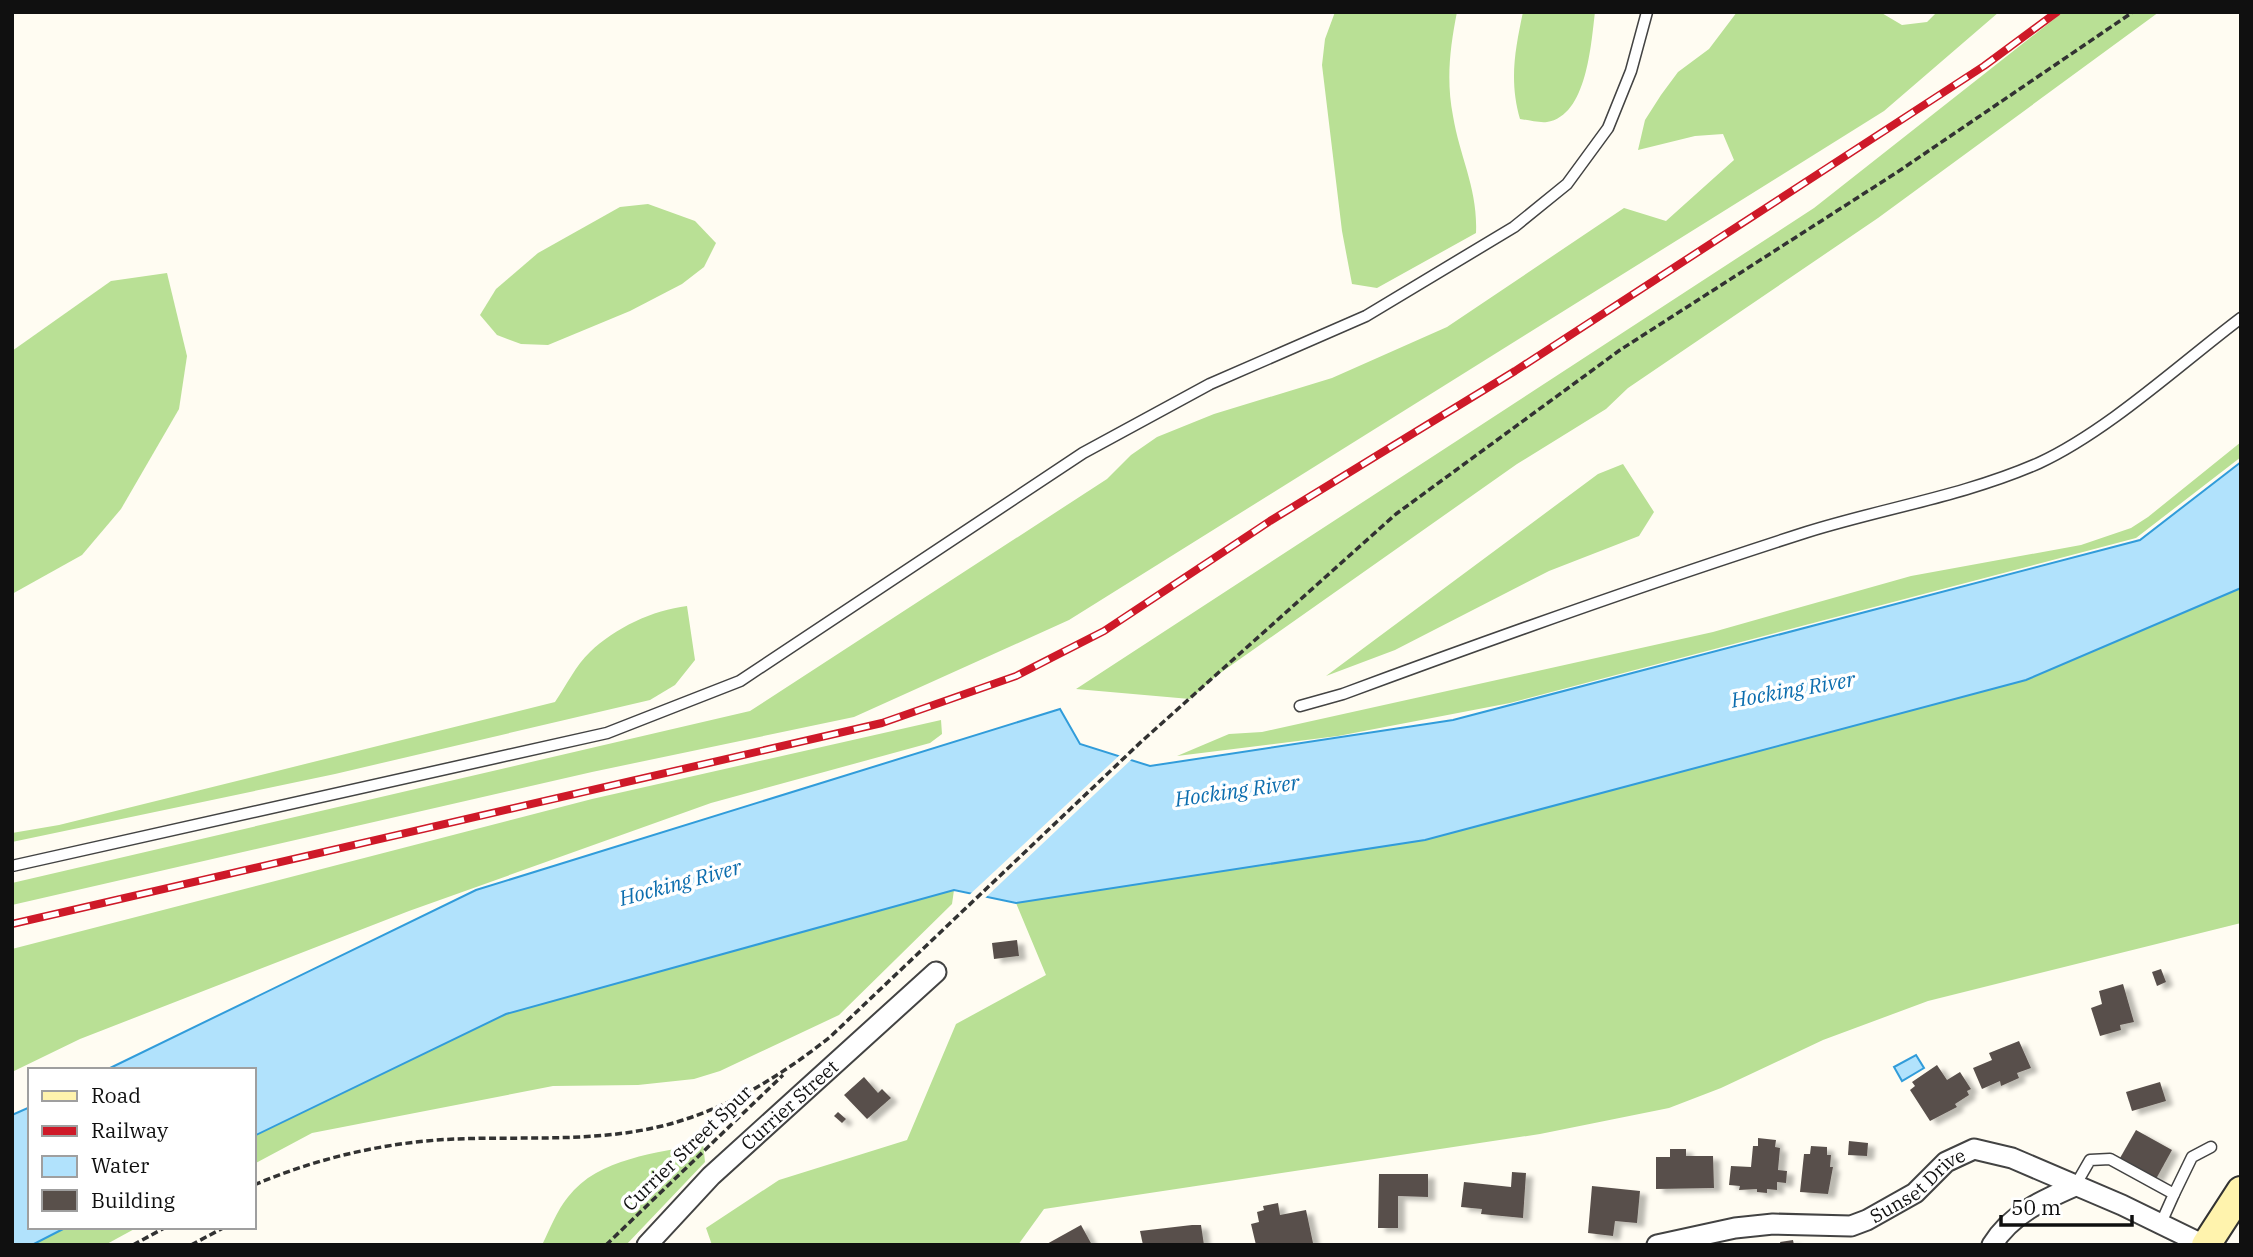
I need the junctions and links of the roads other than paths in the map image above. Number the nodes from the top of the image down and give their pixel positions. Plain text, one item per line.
1 (1647, 12) edge
2 (2241, 318) edge
3 (1300, 706) dead end
4 (12, 866) edge
5 (936, 972) dead end
6 (2211, 1147) dead end
7 (2075, 1186) junction
8 (2241, 1191) edge
9 (2174, 1194) junction
10 (2161, 1223) junction
11 (647, 1245) edge
12 (1657, 1245) edge
13 (1992, 1245) edge
14 (2205, 1245) edge

1 - 4 lane
2 - 3 lane
5 - 11 street, Currier Street
6 - 9 lane
7 - 9 lane
7 - 10 street, Sunset Drive
7 - 12 street, Sunset Drive
7 - 13 street
8 - 14 main road
9 - 10 lane
10 - 14 street, Sunset Drive

